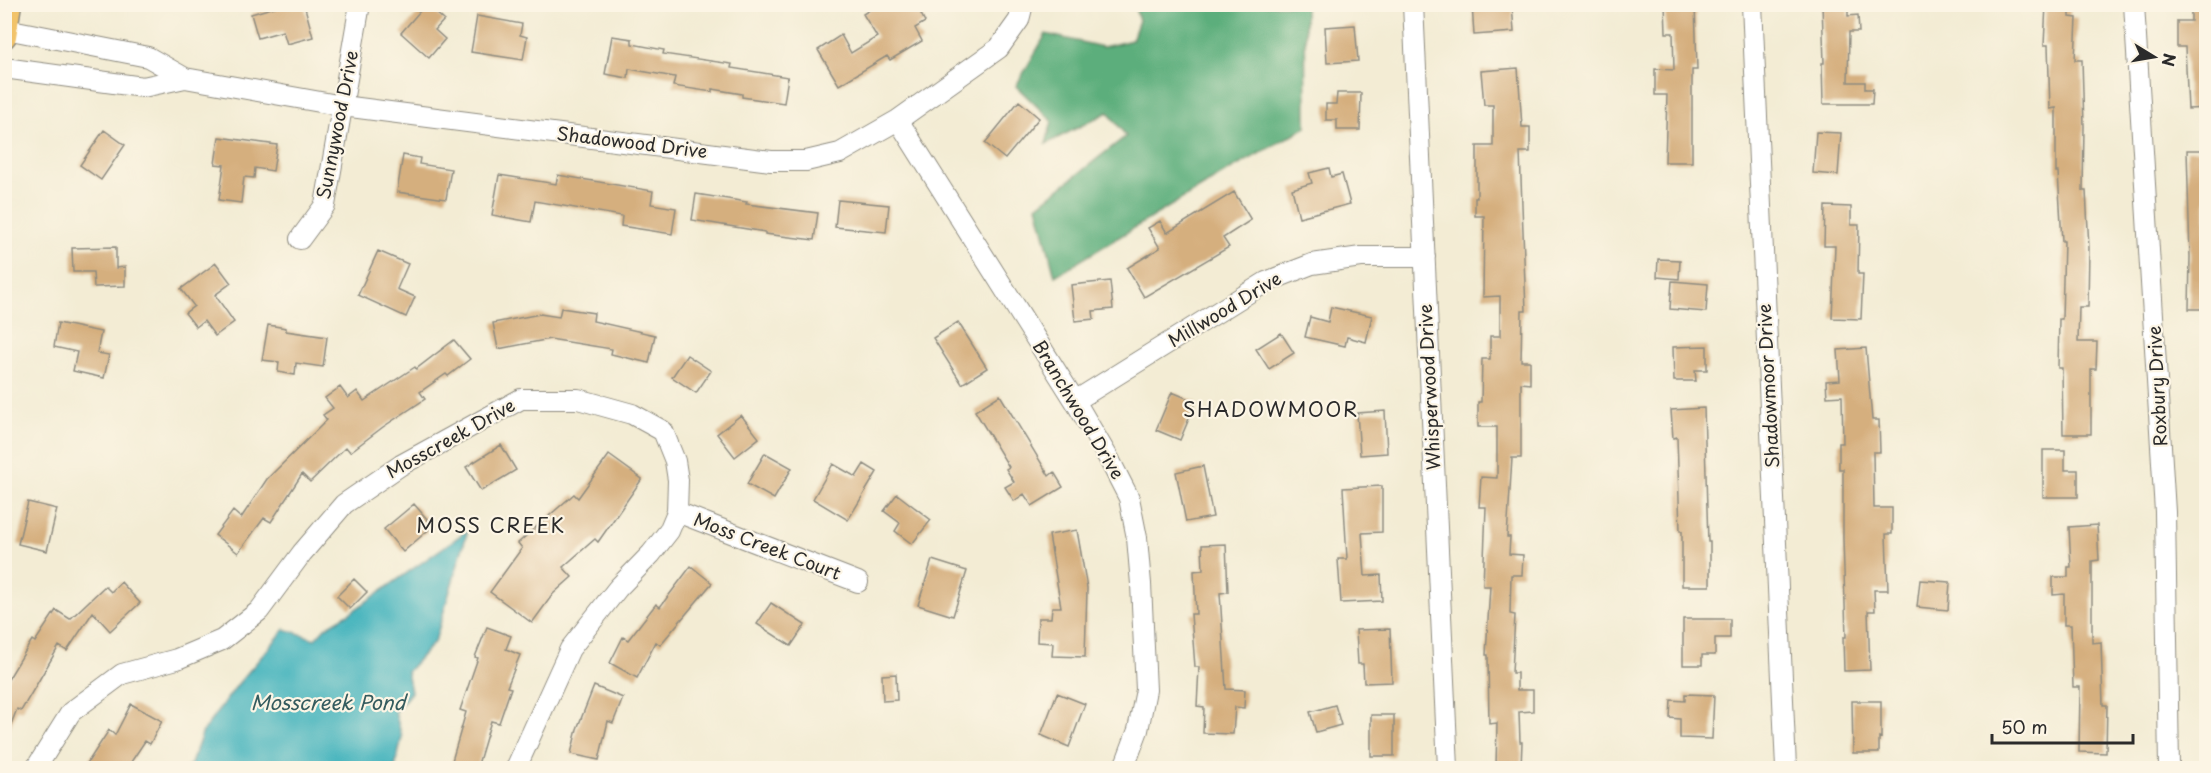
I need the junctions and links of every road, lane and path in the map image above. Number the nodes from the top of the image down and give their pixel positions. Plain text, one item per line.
1 (9, 4) edge
2 (360, 4) edge
3 (1023, 4) edge
4 (1413, 4) edge
5 (1752, 4) edge
6 (2134, 4) edge
7 (5, 33) edge
8 (4, 68) edge
9 (185, 78) junction
10 (343, 106) junction
11 (898, 120) junction
12 (300, 239) dead end
13 (1425, 256) junction
14 (1075, 401) junction
15 (677, 512) junction
16 (858, 582) dead end
17 (36, 768) edge
18 (516, 768) edge
19 (1122, 768) edge
20 (1448, 768) edge
21 (1786, 768) edge
22 (2169, 768) edge

1 - 7 main road
2 - 10 street, Sunnywood Drive
3 - 11 street, Shadowood Drive
4 - 13 street, Whisperwood Drive
5 - 21 street, Shadowmoor Drive
6 - 22 street, Roxbury Drive
7 - 9 street, Shadowood Drive
8 - 9 street, Shadowood Drive
9 - 10 street, Shadowood Drive
10 - 11 street, Shadowood Drive
10 - 12 street, Sunnywood Drive
11 - 14 street, Branchwood Drive
13 - 14 street, Millwood Drive
13 - 20 street, Whisperwood Drive
14 - 19 street, Branchwood Drive
15 - 16 street, Moss Creek Court
15 - 17 street, Mosscreek Drive
15 - 18 street, Mosscreek Drive

